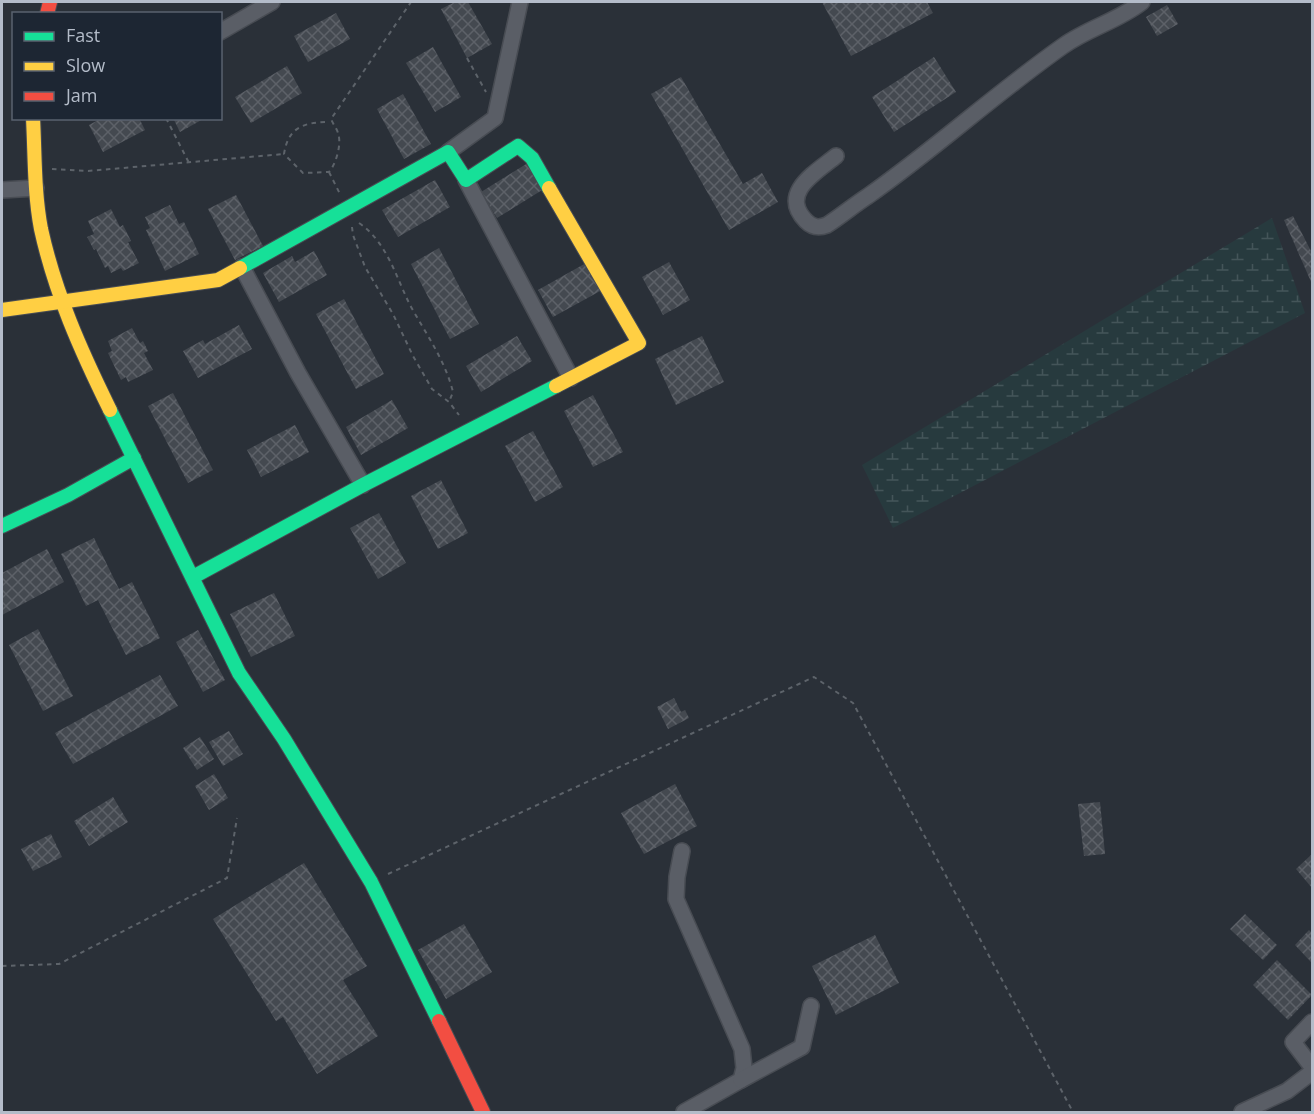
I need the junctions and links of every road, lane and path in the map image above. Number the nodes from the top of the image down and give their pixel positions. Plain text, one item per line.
1 (272, 2) edge
2 (411, 2) edge
3 (520, 2) edge
4 (1142, 2) edge
5 (222, 31) edge
6 (467, 58) dead end
7 (496, 112) junction
8 (33, 120) edge
9 (167, 120) edge
10 (325, 122) dead end
11 (448, 152) junction
12 (284, 154) junction
13 (836, 156) dead end
14 (189, 163) junction
15 (34, 168) junction
16 (466, 180) junction
17 (36, 188) junction
18 (2, 190) edge
19 (352, 219) dead end
20 (357, 222) dead end
21 (242, 267) junction
22 (61, 302) junction
23 (2, 310) edge
24 (571, 378) junction
25 (449, 402) junction
26 (459, 415) dead end
27 (134, 458) junction
28 (363, 485) junction
29 (2, 526) edge
30 (194, 577) junction
31 (237, 818) dead end
32 (682, 851) dead end
33 (371, 882) junction
34 (2, 966) edge
35 (811, 1006) dead end
36 (1312, 1022) edge
37 (1312, 1069) edge
38 (741, 1080) junction
39 (483, 1113) edge
40 (684, 1113) edge
41 (1073, 1113) edge
42 (1242, 1113) edge

1 - 5 street
2 - 12 path
3 - 7 street
4 - 13 street
6 - 7 path
7 - 11 street
8 - 15 street
9 - 14 path
10 - 12 path
11 - 16 street
11 - 21 street
12 - 14 path
14 - 15 path
15 - 17 street
16 - 24 street
16 - 24 street
17 - 18 street
17 - 22 street
19 - 25 path
20 - 25 path
21 - 22 street
21 - 28 street
22 - 23 street
22 - 27 street
24 - 28 street
25 - 26 path
27 - 29 street
27 - 30 street
28 - 30 street
30 - 33 street
31 - 34 path
32 - 38 street
33 - 39 street
33 - 41 path
35 - 38 street
36 - 37 street
37 - 42 street
38 - 40 street

